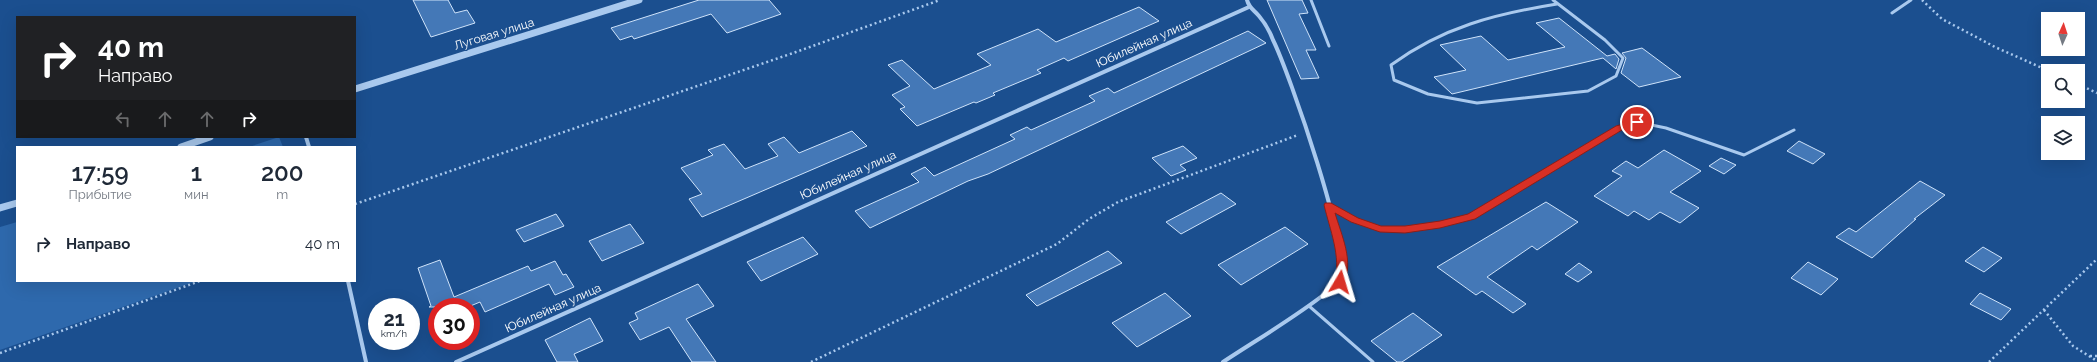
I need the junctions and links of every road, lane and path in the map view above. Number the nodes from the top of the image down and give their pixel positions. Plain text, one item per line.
1 (639, 0) edge
2 (940, 0) edge
3 (1247, 0) edge
4 (1311, 0) edge
5 (1553, 0) edge
6 (1910, 0) edge
7 (1922, 0) edge
8 (1557, 4) junction
9 (1249, 7) junction
10 (1892, 13) dead end
11 (1329, 46) dead end
12 (2041, 67) edge
13 (2085, 87) edge
14 (356, 90) edge
15 (2097, 93) edge
16 (1794, 130) dead end
17 (1309, 136) junction
18 (207, 138) edge
19 (184, 146) edge
20 (16, 202) edge
21 (356, 204) edge
22 (1328, 205) junction
23 (0, 208) edge
24 (2097, 259) edge
25 (197, 282) edge
26 (348, 282) edge
27 (1309, 306) junction
28 (2044, 310) junction
29 (0, 352) edge
30 (2088, 355) junction
31 (2097, 356) edge
32 (2097, 361) edge
33 (366, 362) edge
34 (456, 362) edge
35 (811, 362) edge
36 (1224, 362) edge
37 (1373, 362) edge
38 (1989, 362) edge

1 - 14 street, Луговая улица
2 - 21 path
3 - 9 street
4 - 11 lane
5 - 8 lane
6 - 10 lane
7 - 12 path
8 - 8 lane
9 - 17 street
9 - 34 street, Юбилейная улица
13 - 15 path
16 - 22 lane
17 - 22 street
17 - 35 path
18 - 19 street
20 - 23 street
22 - 27 street
24 - 28 path
25 - 29 path
26 - 33 street
27 - 36 street
27 - 37 lane
28 - 30 path
28 - 38 path
30 - 31 path
30 - 32 path

